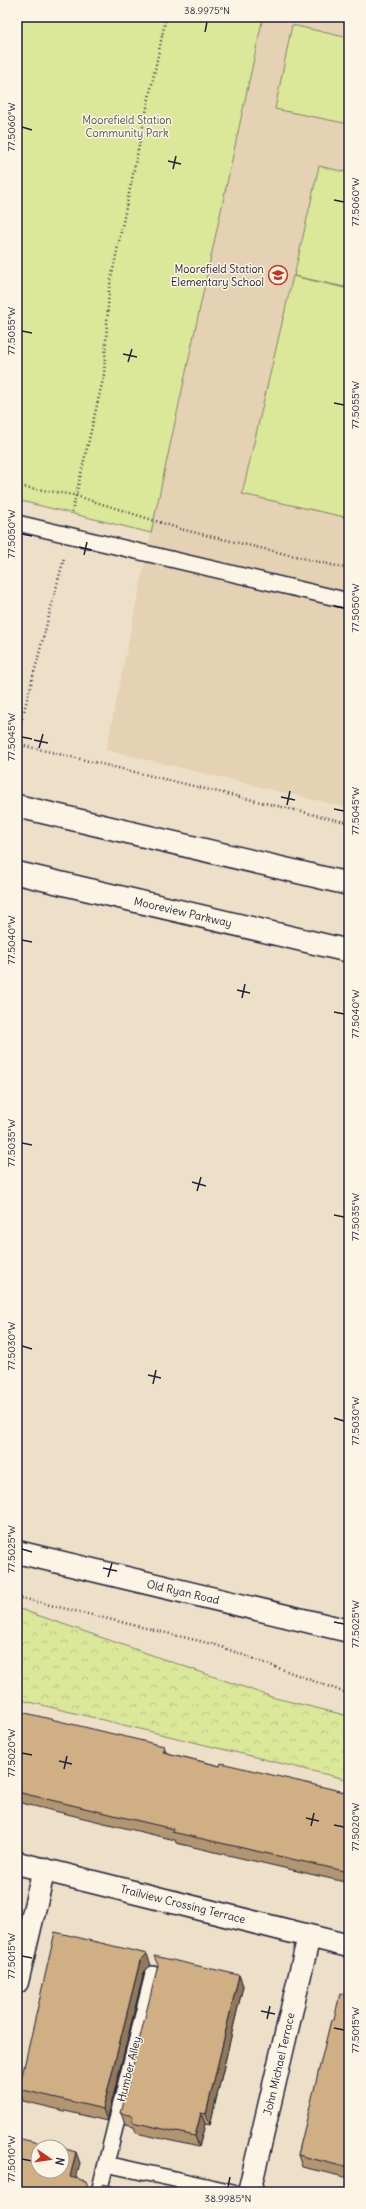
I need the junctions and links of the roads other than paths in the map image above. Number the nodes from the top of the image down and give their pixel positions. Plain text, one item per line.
1 (17, 523) edge
2 (349, 601) edge
3 (17, 806) edge
4 (17, 873) edge
5 (349, 884) edge
6 (349, 951) edge
7 (17, 1552) edge
8 (349, 1631) edge
9 (17, 1863) edge
10 (44, 1869) junction
11 (309, 1936) junction
12 (349, 1946) edge
13 (153, 1974) dead end
14 (17, 1982) edge
15 (106, 2164) junction
16 (99, 2192) edge
17 (233, 2192) edge
18 (249, 2192) edge

1 - 2 lane
3 - 5 street
4 - 6 street, Mooreview Parkway
7 - 8 street, Old Ryan Road
9 - 10 street, Trailview Crossing Terrace
10 - 11 street, Trailview Crossing Terrace
10 - 14 street
11 - 12 street, Trailview Crossing Terrace
11 - 18 street, John Michael Terrace
13 - 15 lane, Humber Alley
15 - 16 lane, Humber Alley
15 - 17 lane

